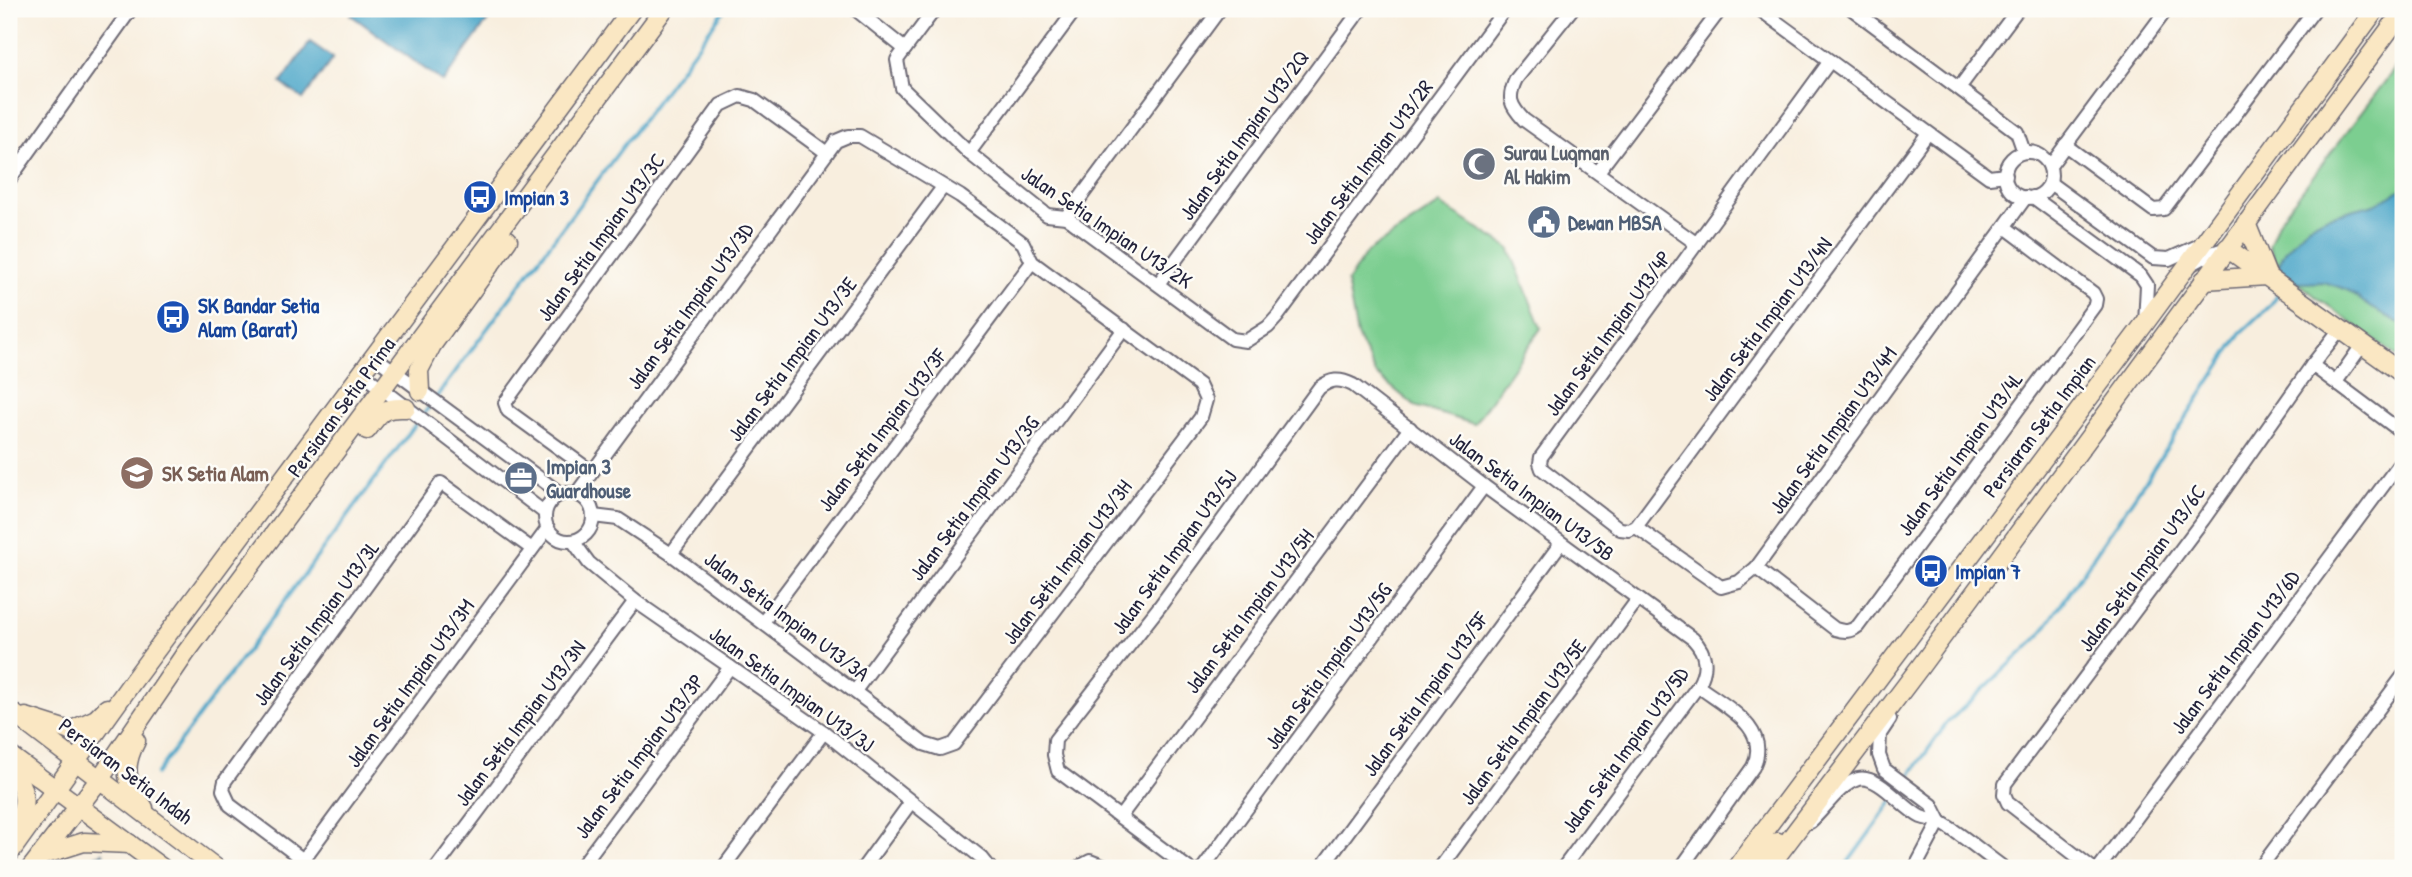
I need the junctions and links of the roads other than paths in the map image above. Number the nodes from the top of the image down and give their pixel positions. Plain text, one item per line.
1 (131, 9) edge
2 (632, 9) edge
3 (664, 9) edge
4 (855, 9) edge
5 (935, 9) edge
6 (1076, 9) edge
7 (1220, 9) edge
8 (1361, 9) edge
9 (1505, 9) edge
10 (1572, 9) edge
11 (1721, 9) edge
12 (1759, 9) edge
13 (1852, 9) edge
14 (2018, 9) edge
15 (2167, 9) edge
16 (2315, 9) edge
17 (2376, 9) edge
18 (2403, 11) edge
19 (1866, 13) edge
20 (905, 49) junction
21 (1830, 61) junction
22 (1959, 88) junction
23 (1928, 133) junction
24 (2065, 145) junction
25 (2024, 152) junction
26 (827, 153) junction
27 (968, 153) junction
28 (554, 158) junction
29 (2049, 166) junction
30 (1598, 172) junction
31 (2006, 174) junction
32 (9, 180) edge
33 (2050, 183) junction
34 (943, 187) junction
35 (2030, 197) junction
36 (2083, 206) junction
37 (1066, 217) junction
38 (2070, 222) junction
39 (2246, 223) junction
40 (2005, 227) junction
41 (1697, 244) junction
42 (2203, 244) junction
43 (2227, 248) junction
44 (1032, 262) junction
45 (2183, 271) junction
46 (2270, 278) junction
47 (2204, 280) junction
48 (1158, 284) junction
49 (2145, 323) junction
50 (2341, 328) junction
51 (1124, 329) junction
52 (1258, 335) joint
53 (2363, 344) junction
54 (375, 357) junction
55 (2312, 365) junction
56 (394, 372) junction
57 (363, 374) junction
58 (2403, 374) edge
59 (1336, 379) joint
60 (2336, 382) junction
61 (382, 389) junction
62 (420, 391) junction
63 (406, 408) junction
64 (1409, 428) junction
65 (2403, 433) edge
66 (2403, 458) edge
67 (592, 472) junction
68 (1484, 486) junction
69 (561, 494) junction
70 (576, 494) junction
71 (294, 510) junction
72 (545, 513) junction
73 (593, 516) junction
74 (1636, 527) junction
75 (548, 528) junction
76 (573, 541) junction
77 (1561, 543) junction
78 (532, 549) junction
79 (671, 554) junction
80 (1756, 568) junction
81 (1638, 599) junction
82 (635, 601) junction
83 (763, 622) junction
84 (1702, 650) joint
85 (185, 654) junction
86 (730, 667) junction
87 (1920, 667) junction
88 (2403, 676) edge
89 (133, 681) junction
90 (1698, 686) junction
91 (855, 691) junction
92 (11, 712) edge
93 (824, 733) junction
94 (954, 744) joint
95 (9, 755) edge
96 (76, 762) junction
97 (9, 766) edge
98 (99, 780) junction
99 (56, 789) junction
100 (911, 802) junction
101 (78, 806) junction
102 (1119, 817) junction
103 (1940, 821) junction
104 (154, 822) junction
105 (1791, 838) junction
106 (9, 844) edge
107 (130, 845) junction
108 (9, 854) edge
109 (303, 860) junction
110 (36, 862) edge
111 (1773, 862) edge
112 (162, 868) edge
113 (216, 868) edge
114 (314, 868) edge
115 (436, 868) edge
116 (580, 868) edge
117 (723, 868) edge
118 (863, 868) edge
119 (990, 868) edge
120 (1077, 868) edge
121 (1108, 868) edge
122 (1188, 868) edge
123 (1203, 868) edge
124 (1321, 868) edge
125 (1440, 868) edge
126 (1563, 868) edge
127 (1681, 868) edge
128 (1737, 868) edge
129 (1753, 868) edge
130 (1915, 868) edge
131 (2004, 868) edge
132 (2092, 868) edge
133 (2099, 868) edge
134 (2260, 868) edge

1 - 32 street
2 - 54 street, Persiaran Setia Prima
3 - 28 street, Persiaran Setia Prima
4 - 20 street
5 - 20 street
6 - 27 street
7 - 37 street
8 - 48 street, Jalan Setia Impian U13/2Q
9 - 52 street, Jalan Setia Impian U13/2R
10 - 30 street
11 - 30 street
12 - 21 street
13 - 19 street
14 - 22 street
15 - 24 street
16 - 24 street
17 - 42 street, Persiaran Setia Impian
18 - 39 street
19 - 22 street
20 - 27 street, Jalan Setia Impian U13/2K
21 - 23 street
21 - 41 street, Jalan Setia Impian U13/4P
22 - 25 street
23 - 31 street
23 - 74 street, Jalan Setia Impian U13/4N
24 - 29 street
25 - 29 street
25 - 31 street
26 - 34 street, Jalan Setia Impian U13/3D
26 - 67 street, Jalan Setia Impian U13/3D
26 - 67 street, Jalan Setia Impian U13/3C
27 - 37 street, Jalan Setia Impian U13/2K
28 - 56 street, Persiaran Setia Prima
28 - 62 street
29 - 33 street
30 - 41 street
31 - 35 street
33 - 35 street
33 - 36 street
34 - 44 street
34 - 79 street, Jalan Setia Impian U13/3E
35 - 38 street
35 - 40 street, Jalan Setia Impian U13/4M
36 - 38 street
36 - 42 street
37 - 48 street, Jalan Setia Impian U13/2K
38 - 49 street
39 - 43 street
39 - 46 street
40 - 80 street, Jalan Setia Impian U13/4M
40 - 80 street, Jalan Setia Impian U13/4L
41 - 74 street, Jalan Setia Impian U13/4P
42 - 45 street, Persiaran Setia Impian
43 - 45 street
43 - 46 street
43 - 47 street
44 - 51 street
44 - 83 street, Jalan Setia Impian U13/3F
45 - 49 street, Persiaran Setia Impian
46 - 47 street
46 - 50 street
47 - 87 street
48 - 52 street, Jalan Setia Impian U13/2K
49 - 128 street, Persiaran Setia Impian
50 - 53 street
50 - 55 street, Jalan Setia Impian U13/6C
51 - 91 street, Jalan Setia Impian U13/3G
51 - 94 street, Jalan Setia Impian U13/3H
53 - 58 street
53 - 60 street
54 - 56 street
54 - 57 street, Persiaran Setia Prima
55 - 60 street
55 - 132 street, Jalan Setia Impian U13/6C
56 - 61 street, Persiaran Setia Prima
56 - 62 street
57 - 61 street
57 - 89 street, Persiaran Setia Prima
59 - 64 street, Jalan Setia Impian U13/5B
59 - 102 street, Jalan Setia Impian U13/5J
60 - 65 street
61 - 63 street
61 - 71 street, Persiaran Setia Prima
62 - 69 street
63 - 71 street
63 - 72 street
64 - 68 street, Jalan Setia Impian U13/5B
64 - 102 street, Jalan Setia Impian U13/5H
66 - 133 street, Jalan Setia Impian U13/6D
67 - 70 street, Jalan Setia Impian U13/3D
68 - 77 street, Jalan Setia Impian U13/5B
68 - 123 street, Jalan Setia Impian U13/5G
69 - 70 street
69 - 72 street
70 - 73 street
71 - 85 street, Persiaran Setia Prima
72 - 75 street
73 - 76 street
73 - 79 street, Jalan Setia Impian U13/3A
74 - 80 street, Jalan Setia Impian U13/4M
75 - 76 street
75 - 78 street, Jalan Setia Impian U13/3M
76 - 82 street, Jalan Setia Impian U13/3J
77 - 81 street, Jalan Setia Impian U13/5B
77 - 124 street, Jalan Setia Impian U13/5F
78 - 109 street, Jalan Setia Impian U13/3M
78 - 109 street, Jalan Setia Impian U13/3L
79 - 83 street, Jalan Setia Impian U13/3A
81 - 84 street, Jalan Setia Impian U13/5B
81 - 125 street, Jalan Setia Impian U13/5E
82 - 86 street, Jalan Setia Impian U13/3J
82 - 115 street, Jalan Setia Impian U13/3N
83 - 91 street, Jalan Setia Impian U13/3A
84 - 90 street, Jalan Setia Impian U13/5D
85 - 98 street, Persiaran Setia Prima
85 - 104 street
86 - 93 street, Jalan Setia Impian U13/3J
86 - 116 street, Jalan Setia Impian U13/3P
87 - 103 street
87 - 105 street
88 - 134 street
89 - 92 street
89 - 96 street, Persiaran Setia Prima
90 - 126 street, Jalan Setia Impian U13/5D
90 - 127 street
91 - 94 street, Jalan Setia Impian U13/3A
92 - 96 street, Persiaran Setia Indah
93 - 100 street, Jalan Setia Impian U13/3J
93 - 117 street
95 - 99 street
96 - 98 street, Persiaran Setia Indah
96 - 99 street, Persiaran Setia Prima
97 - 106 street
98 - 101 street, Persiaran Setia Prima
98 - 104 street, Persiaran Setia Indah
99 - 101 street
99 - 108 street, Persiaran Setia Prima
100 - 118 street
100 - 119 street, Jalan Setia Impian U13/3J
101 - 107 street
101 - 110 street, Persiaran Setia Prima
102 - 122 street
103 - 105 street
103 - 130 street
103 - 131 street
104 - 113 street, Persiaran Setia Indah
105 - 111 street
107 - 110 street
107 - 112 street
109 - 114 street
111 - 129 street
120 - 121 street

